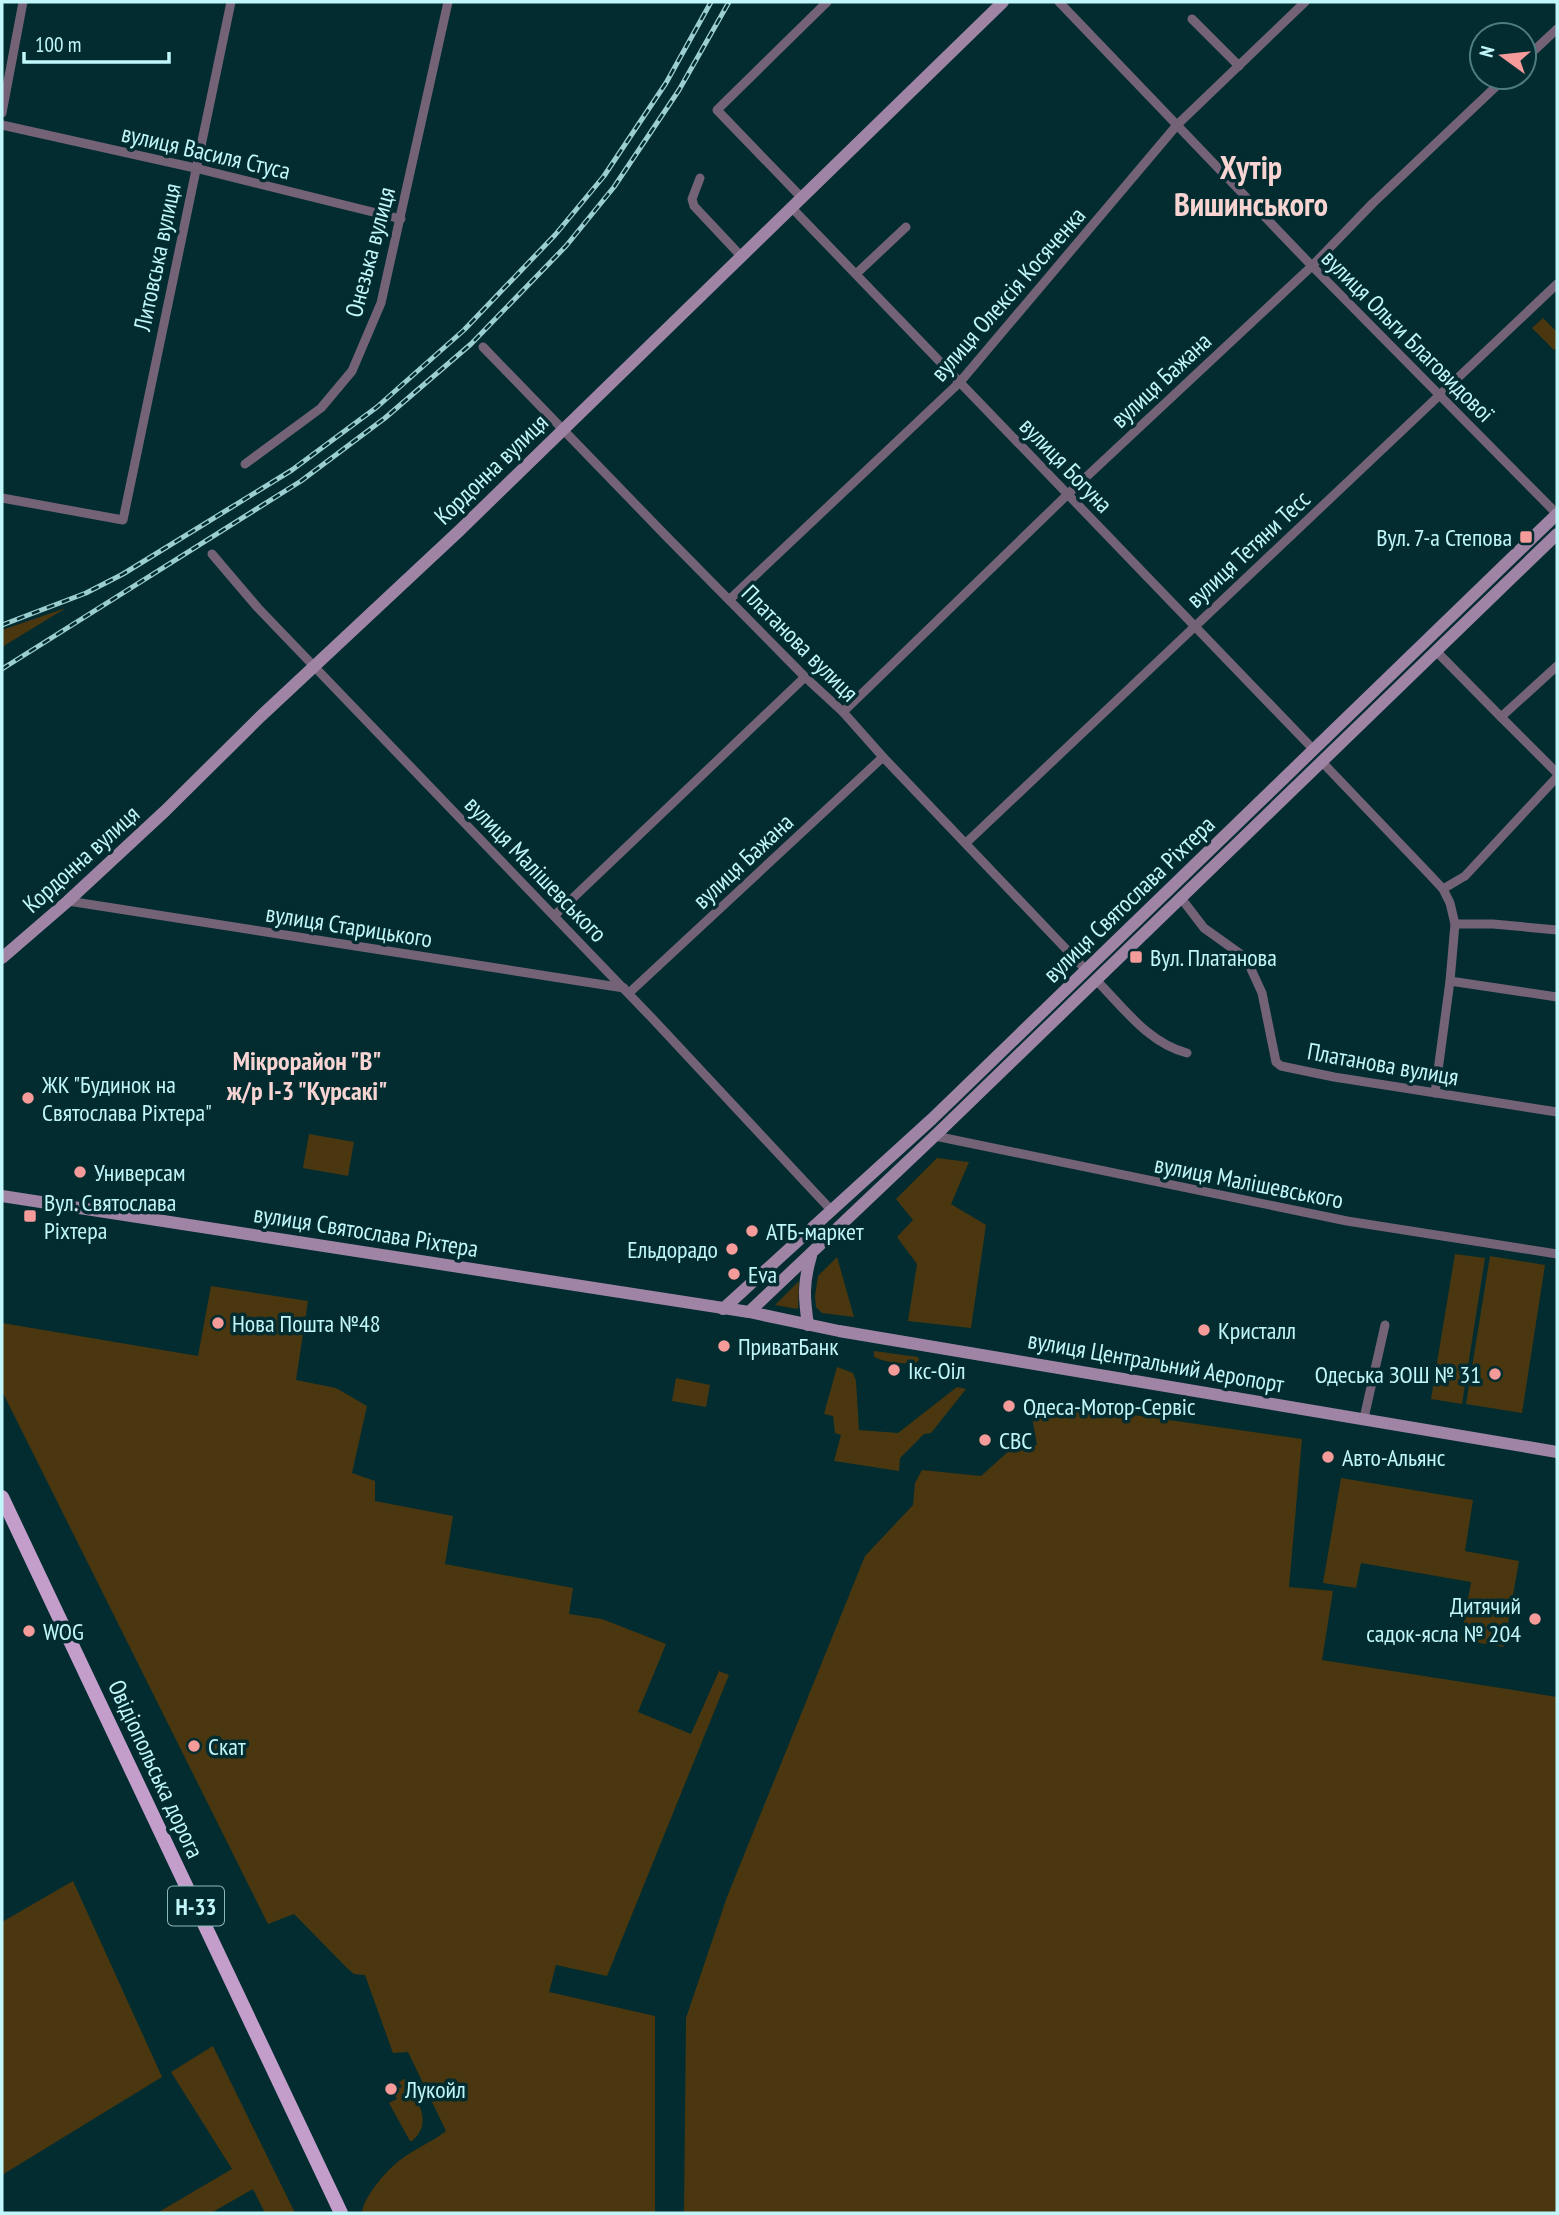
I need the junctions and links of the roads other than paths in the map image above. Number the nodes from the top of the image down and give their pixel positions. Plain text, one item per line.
1 (23, 2) edge
2 (231, 2) edge
3 (448, 2) edge
4 (827, 2) edge
5 (1003, 2) edge
6 (1059, 2) edge
7 (1306, 2) edge
8 (1192, 19) dead end
9 (1557, 29) edge
10 (1538, 47) edge
11 (1239, 66) junction
12 (1491, 91) edge
13 (2, 113) edge
14 (2, 125) edge
15 (1177, 125) junction
16 (195, 168) junction
17 (700, 178) dead end
18 (801, 197) junction
19 (791, 207) junction
20 (401, 219) junction
21 (906, 227) dead end
22 (741, 256) junction
23 (1312, 266) junction
24 (856, 274) junction
25 (1557, 284) edge
26 (484, 347) dead end
27 (960, 383) junction
28 (1439, 396) junction
29 (563, 429) junction
30 (245, 464) dead end
31 (1068, 494) junction
32 (2, 498) edge
33 (1557, 514) edge
34 (1557, 534) edge
35 (212, 554) dead end
36 (729, 600) junction
37 (1195, 626) junction
38 (1436, 651) junction
39 (313, 666) junction
40 (1557, 666) edge
41 (805, 677) junction
42 (843, 712) junction
43 (1501, 717) junction
44 (1314, 750) junction
45 (883, 757) junction
46 (1322, 762) junction
47 (1557, 775) edge
48 (965, 843) junction
49 (1443, 890) junction
50 (1181, 898) junction
51 (68, 901) junction
52 (554, 916) junction
53 (1455, 924) junction
54 (1557, 930) edge
55 (2, 958) edge
56 (1086, 970) junction
57 (1096, 980) junction
58 (1450, 981) junction
59 (626, 990) junction
60 (1557, 997) edge
61 (1187, 1053) dead end
62 (1435, 1093) junction
63 (1557, 1112) edge
64 (935, 1136) junction
65 (2, 1196) edge
66 (832, 1211) junction
67 (1557, 1254) edge
68 (811, 1255) junction
69 (723, 1309) junction
70 (749, 1312) junction
71 (808, 1325) junction
72 (1385, 1325) dead end
73 (1364, 1418) junction
74 (1557, 1451) edge
75 (2, 1497) edge
76 (341, 2213) edge

1 - 13 street
2 - 16 street, Литовська вулиця
3 - 20 street, Онезька вулиця
4 - 18 street
5 - 18 main road, Кордонна вулиця
6 - 15 street, вулиця Ольги Благовидової
7 - 11 street, вулиця Олексія Косяченка
8 - 11 street
9 - 10 street
11 - 15 street, вулиця Олексія Косяченка
12 - 23 street, вулиця Бажана
14 - 16 street, вулиця Василя Стуса
15 - 23 street, вулиця Ольги Благовидової
15 - 27 street, вулиця Олексія Косяченка
16 - 20 street, вулиця Василя Стуса
16 - 32 street, Литовська вулиця
17 - 22 street
18 - 19 main road, Кордонна вулиця
19 - 22 main road, Кордонна вулиця
19 - 24 street, вулиця Богуна
20 - 30 street, Онезька вулиця
21 - 24 street
22 - 29 main road, Кордонна вулиця
23 - 28 street, вулиця Ольги Благовидової
23 - 31 street, вулиця Бажана
24 - 27 street, вулиця Богуна
25 - 28 street, вулиця Тетяни Тесс
26 - 29 street, Платанова вулиця
27 - 31 street, вулиця Богуна
27 - 36 street, вулиця Олексія Косяченка
28 - 33 street, вулиця Ольги Благовидової
28 - 37 street, вулиця Тетяни Тесс
29 - 36 street, Платанова вулиця
29 - 39 main road, Кордонна вулиця
31 - 37 street, вулиця Богуна
31 - 42 street, вулиця Бажана
33 - 44 main road, вулиця Святослава Ріхтера
34 - 38 main road, вулиця Святослава Ріхтера
35 - 39 street, вулиця Малішевського
36 - 41 street, Платанова вулиця
37 - 44 street, вулиця Богуна
37 - 48 street, вулиця Тетяни Тесс
38 - 43 street
38 - 46 main road, вулиця Святослава Ріхтера
39 - 51 main road, Кордонна вулиця
39 - 52 street, вулиця Малішевського
40 - 43 street
41 - 42 street, Платанова вулиця
41 - 52 street
42 - 45 street, Платанова вулиця
43 - 47 street
44 - 56 main road, вулиця Святослава Ріхтера
45 - 48 street, Платанова вулиця
45 - 59 street, вулиця Бажана
46 - 49 street
46 - 50 main road, вулиця Святослава Ріхтера
47 - 49 street
48 - 56 street, Платанова вулиця
49 - 53 street
50 - 57 main road, вулиця Святослава Ріхтера
50 - 62 street, Платанова вулиця
51 - 55 main road, Кордонна вулиця
51 - 59 street, вулиця Старицького
52 - 59 street, вулиця Малішевського
53 - 54 street
53 - 58 street
56 - 66 main road, вулиця Святослава Ріхтера
57 - 61 street
57 - 64 main road, вулиця Святослава Ріхтера
58 - 60 street
58 - 62 street
59 - 66 street, вулиця Малішевського
62 - 63 street, Платанова вулиця
64 - 67 street, вулиця Малішевського
64 - 68 main road, вулиця Святослава Ріхтера
65 - 69 main road, вулиця Святослава Ріхтера
66 - 69 main road, вулиця Святослава Ріхтера
68 - 70 main road, вулиця Святослава Ріхтера
68 - 71 main road
69 - 70 main road, вулиця Святослава Ріхтера
70 - 71 main road, вулиця Центральний Аеропорт
71 - 73 main road, вулиця Центральний Аеропорт
72 - 73 street
73 - 74 main road, вулиця Центральний Аеропорт
75 - 76 main road, Овідіопольська дорога / Н-33

